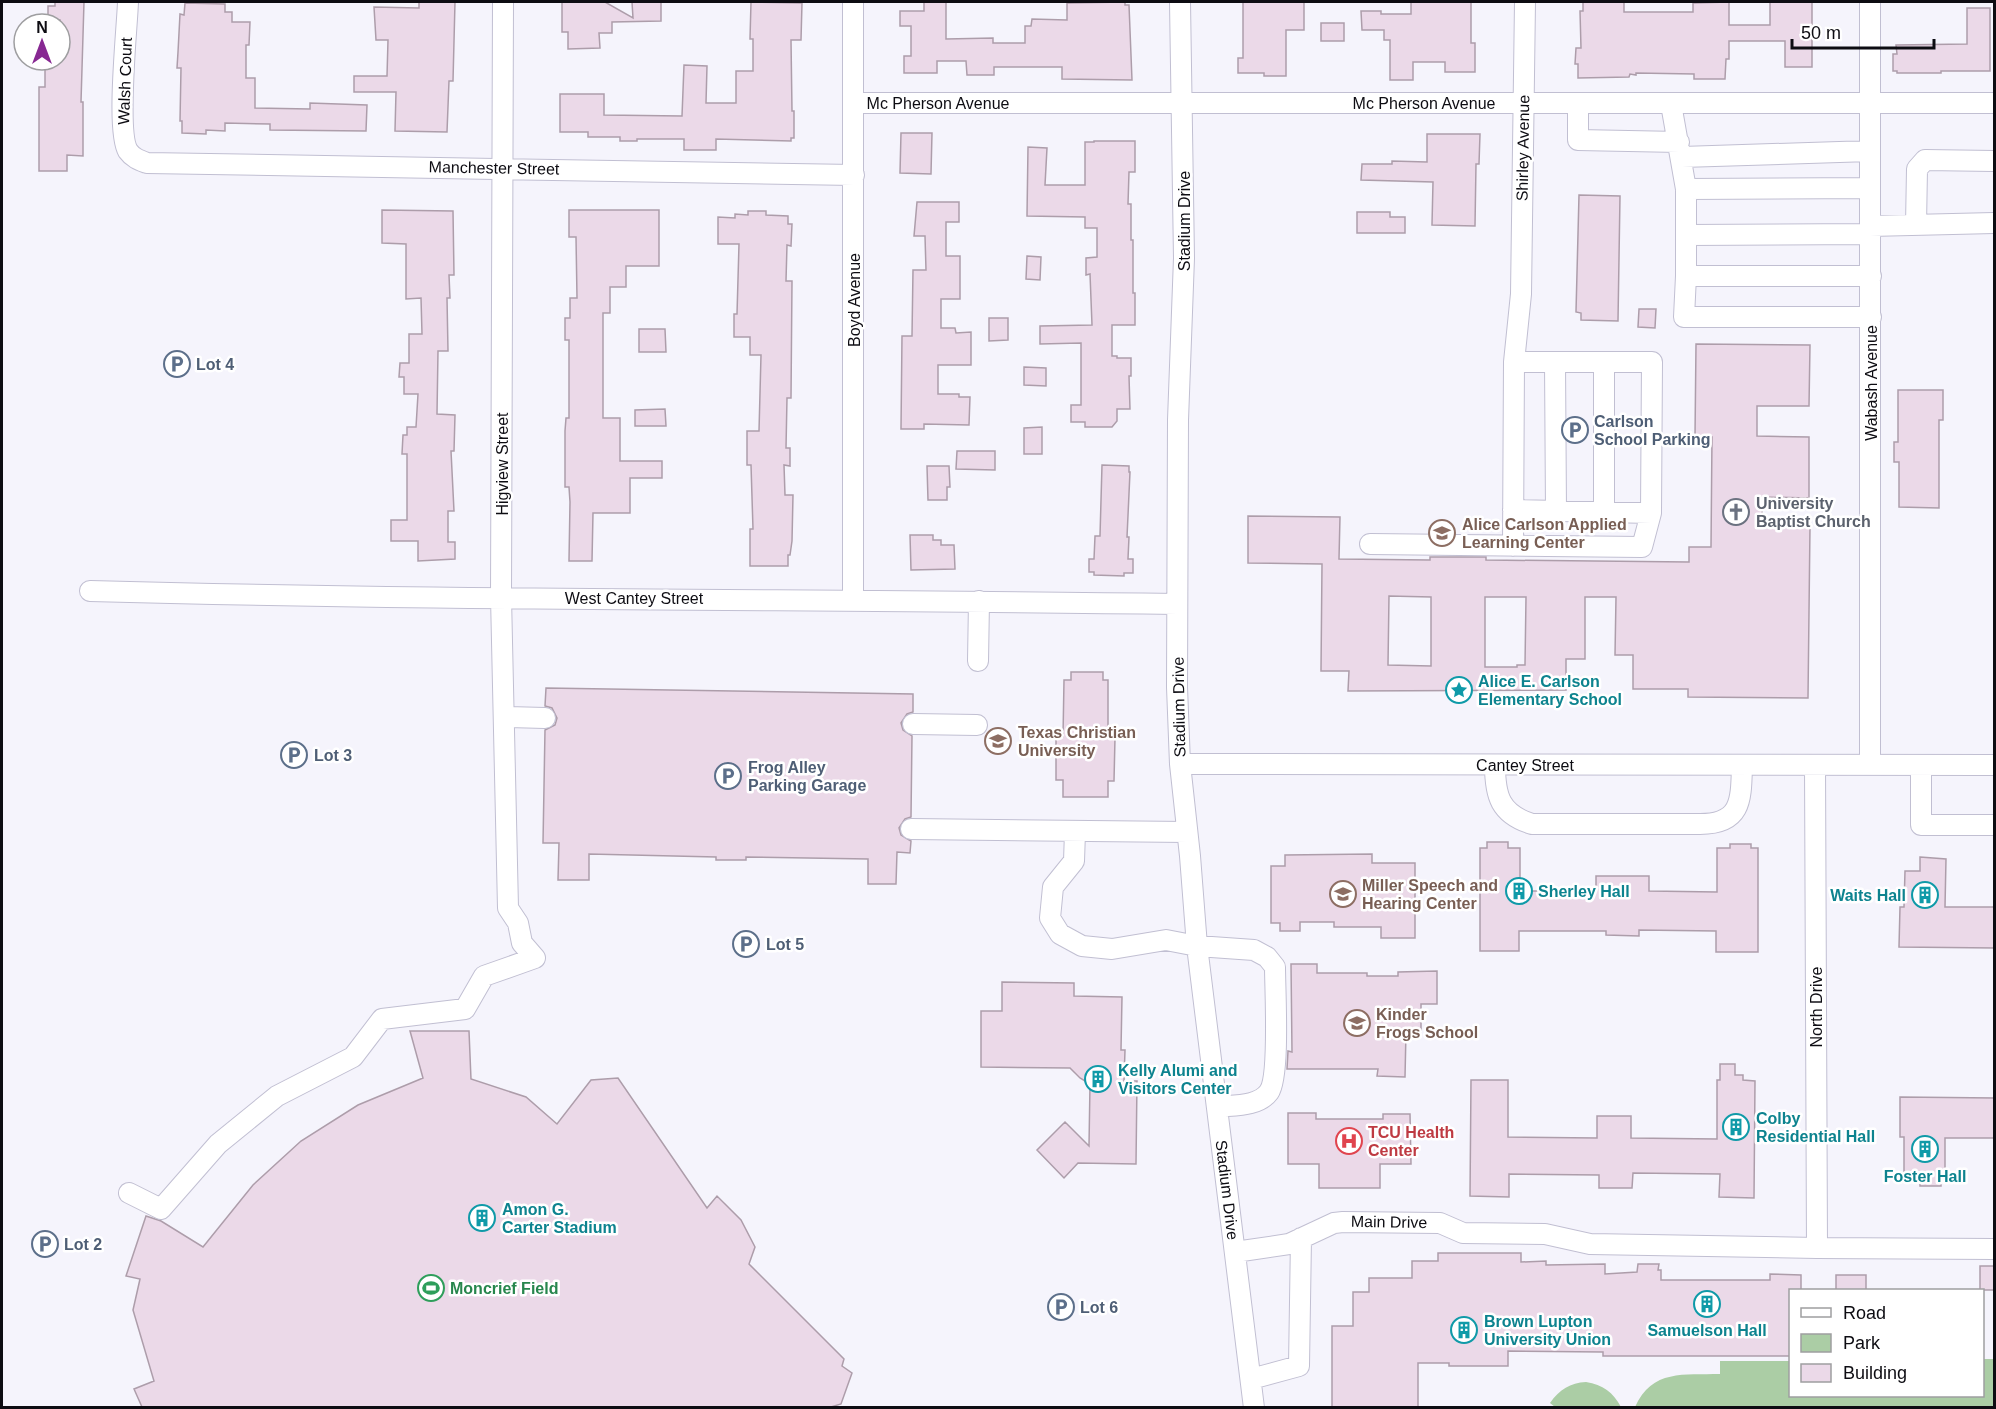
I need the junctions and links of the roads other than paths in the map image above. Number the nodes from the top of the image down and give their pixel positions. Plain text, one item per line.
1 (128, 2) edge
2 (504, 2) edge
3 (853, 2) edge
4 (1180, 2) edge
5 (1525, 2) edge
6 (1870, 2) edge
7 (854, 103) junction
8 (1181, 103) junction
9 (1524, 103) junction
10 (1870, 103) junction
11 (1995, 103) edge
12 (1578, 104) junction
13 (1671, 104) junction
14 (1680, 149) junction
15 (1870, 151) junction
16 (134, 158) joint
17 (1995, 160) edge
18 (502, 168) junction
19 (854, 175) junction
20 (1870, 188) junction
21 (1686, 189) junction
22 (1995, 223) edge
23 (1916, 225) junction
24 (1870, 230) junction
25 (1687, 235) junction
26 (1686, 276) junction
27 (1871, 276) junction
28 (1871, 316) junction
29 (1514, 362) junction
30 (1555, 362) junction
31 (1604, 362) junction
32 (1513, 510) junction
33 (1556, 511) junction
34 (1604, 512) junction
35 (1651, 513) junction
36 (1370, 544) dead end
37 (1513, 546) junction
38 (90, 591) dead end
39 (501, 597) junction
40 (853, 599) junction
41 (979, 601) junction
42 (1177, 604) junction
43 (978, 661) dead end
44 (504, 717) junction
45 (545, 718) dead end
46 (913, 724) dead end
47 (977, 725) dead end
48 (1180, 765) junction
49 (1495, 765) junction
50 (1742, 765) junction
51 (1815, 765) junction
52 (1870, 765) junction
53 (1921, 765) junction
54 (1995, 765) edge
55 (1995, 825) edge
56 (911, 829) dead end
57 (1076, 832) junction
58 (1187, 832) junction
59 (1197, 946) junction
60 (1217, 1107) junction
61 (129, 1193) dead end
62 (1301, 1238) junction
63 (1817, 1248) junction
64 (1995, 1249) edge
65 (1235, 1252) junction
66 (1251, 1379) junction
67 (1254, 1407) edge

1 - 16 street, Walsh Court
2 - 18 street, Higview Street
3 - 7 street, Boyd Avenue
4 - 8 street, Stadium Drive
5 - 9 street, Shirley Avenue
6 - 10 street, Wabash Avenue
7 - 8 street, Mc Pherson Avenue
7 - 19 street, Boyd Avenue
8 - 9 street, Mc Pherson Avenue
8 - 42 street, Stadium Drive
9 - 12 street, Mc Pherson Avenue
9 - 29 street, Shirley Avenue
10 - 11 street, Mc Pherson Avenue
10 - 13 street, Mc Pherson Avenue
10 - 15 street, Wabash Avenue
12 - 13 street, Mc Pherson Avenue
12 - 14 street
13 - 14 street
14 - 15 street
14 - 21 street
15 - 20 street, Wabash Avenue
16 - 18 street, Manchester Street
17 - 23 street
18 - 19 street, Manchester Street
18 - 39 street, Higview Street
19 - 40 street, Boyd Avenue
20 - 21 street
20 - 24 street, Wabash Avenue
21 - 25 street
22 - 23 street
23 - 24 street
24 - 25 street
24 - 27 street, Wabash Avenue
25 - 26 street
26 - 27 street
26 - 28 street
27 - 28 street, Wabash Avenue
28 - 52 street, Wabash Avenue
29 - 30 street
29 - 32 street, Shirley Avenue
30 - 31 street
30 - 33 street
31 - 34 street
31 - 35 street
32 - 33 street
32 - 37 street, Shirley Avenue
33 - 34 street
34 - 35 street
35 - 37 street
36 - 37 street
38 - 39 street, West Cantey Street
39 - 40 street, West Cantey Street
39 - 44 street, Higview Street
40 - 41 street, West Cantey Street
41 - 42 street, West Cantey Street
41 - 43 street
42 - 48 street, Stadium Drive
44 - 45 street
44 - 61 street, Higview Street
46 - 47 street
48 - 49 street, Cantey Street
48 - 58 street, Stadium Drive
49 - 50 street, Cantey Street
49 - 50 street
50 - 51 street, Cantey Street
51 - 52 street, Cantey Street
51 - 63 street, North Drive
52 - 53 street
53 - 54 street
53 - 55 street
56 - 57 street
57 - 58 street
57 - 59 street
58 - 59 street, Stadium Drive
59 - 60 street, Stadium Drive
59 - 60 street
60 - 65 street, Stadium Drive
62 - 63 street, Main Drive
62 - 65 street, Main Drive
62 - 66 street
63 - 64 street, Main Drive
65 - 66 street, Stadium Drive
66 - 67 street, Stadium Drive

